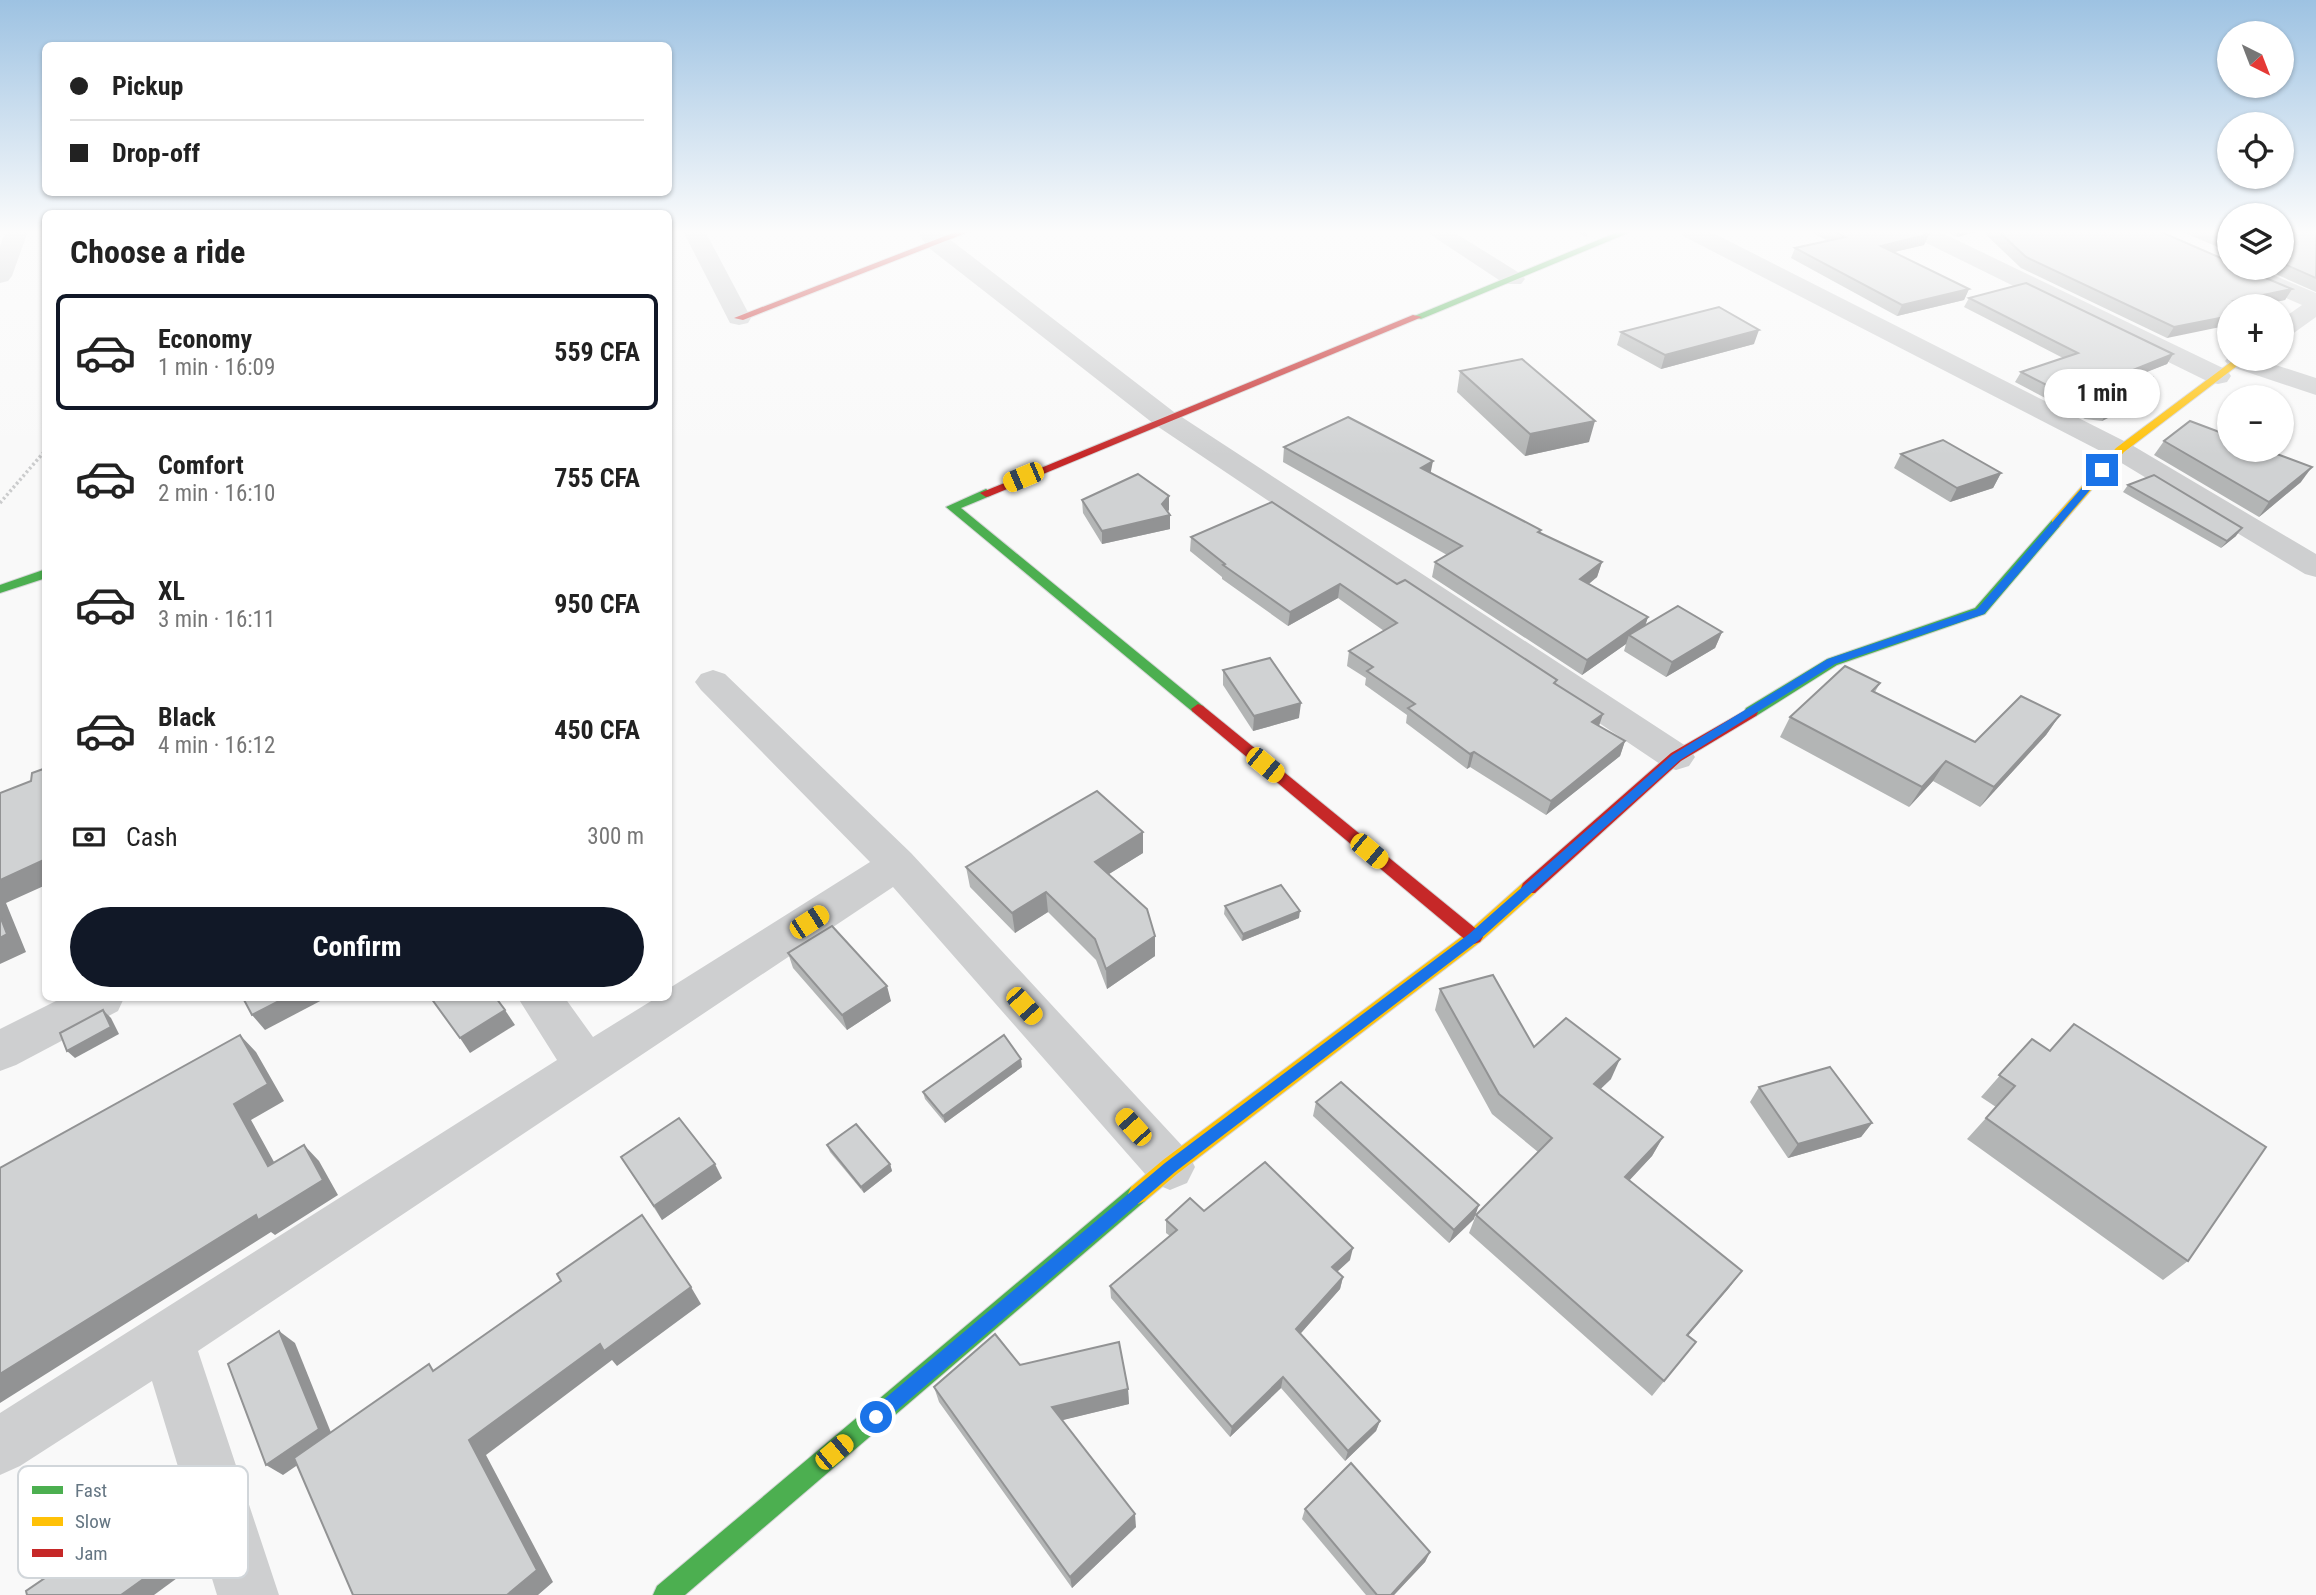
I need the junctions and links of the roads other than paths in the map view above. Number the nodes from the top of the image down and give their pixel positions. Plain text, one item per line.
1 (732, 305) edge
2 (769, 305) edge
3 (1020, 305) edge
4 (1447, 305) edge
5 (1837, 305) edge
6 (2093, 305) edge
7 (2314, 305) edge
8 (739, 318) joint
9 (2294, 321) edge
10 (2217, 359) edge
11 (2224, 371) edge
12 (2255, 371) edge
13 (2316, 387) edge
14 (1164, 418) junction
15 (2120, 450) junction
16 (2316, 567) edge
17 (42, 574) edge
18 (0, 589) edge
19 (713, 682) dead end
20 (1676, 757) junction
21 (897, 864) junction
22 (1474, 937) junction
23 (96, 1001) edge
24 (542, 1001) edge
25 (0, 1051) edge
26 (588, 1067) junction
27 (1170, 1167) junction
28 (167, 1340) junction
29 (0, 1446) edge
30 (207, 1466) edge
31 (243, 1578) edge
32 (248, 1595) edge
33 (666, 1595) edge

1 - 8 street
2 - 8 street
3 - 14 street
4 - 14 street
5 - 15 street
6 - 10 street
7 - 9 street
11 - 15 street
12 - 13 street
14 - 20 street
14 - 22 street
15 - 16 street
15 - 20 street
17 - 18 street
19 - 21 street
20 - 22 street
21 - 26 street
21 - 27 street
22 - 27 street
23 - 25 street
24 - 26 street
26 - 28 street
27 - 33 street
28 - 29 street
28 - 30 street
31 - 32 street

